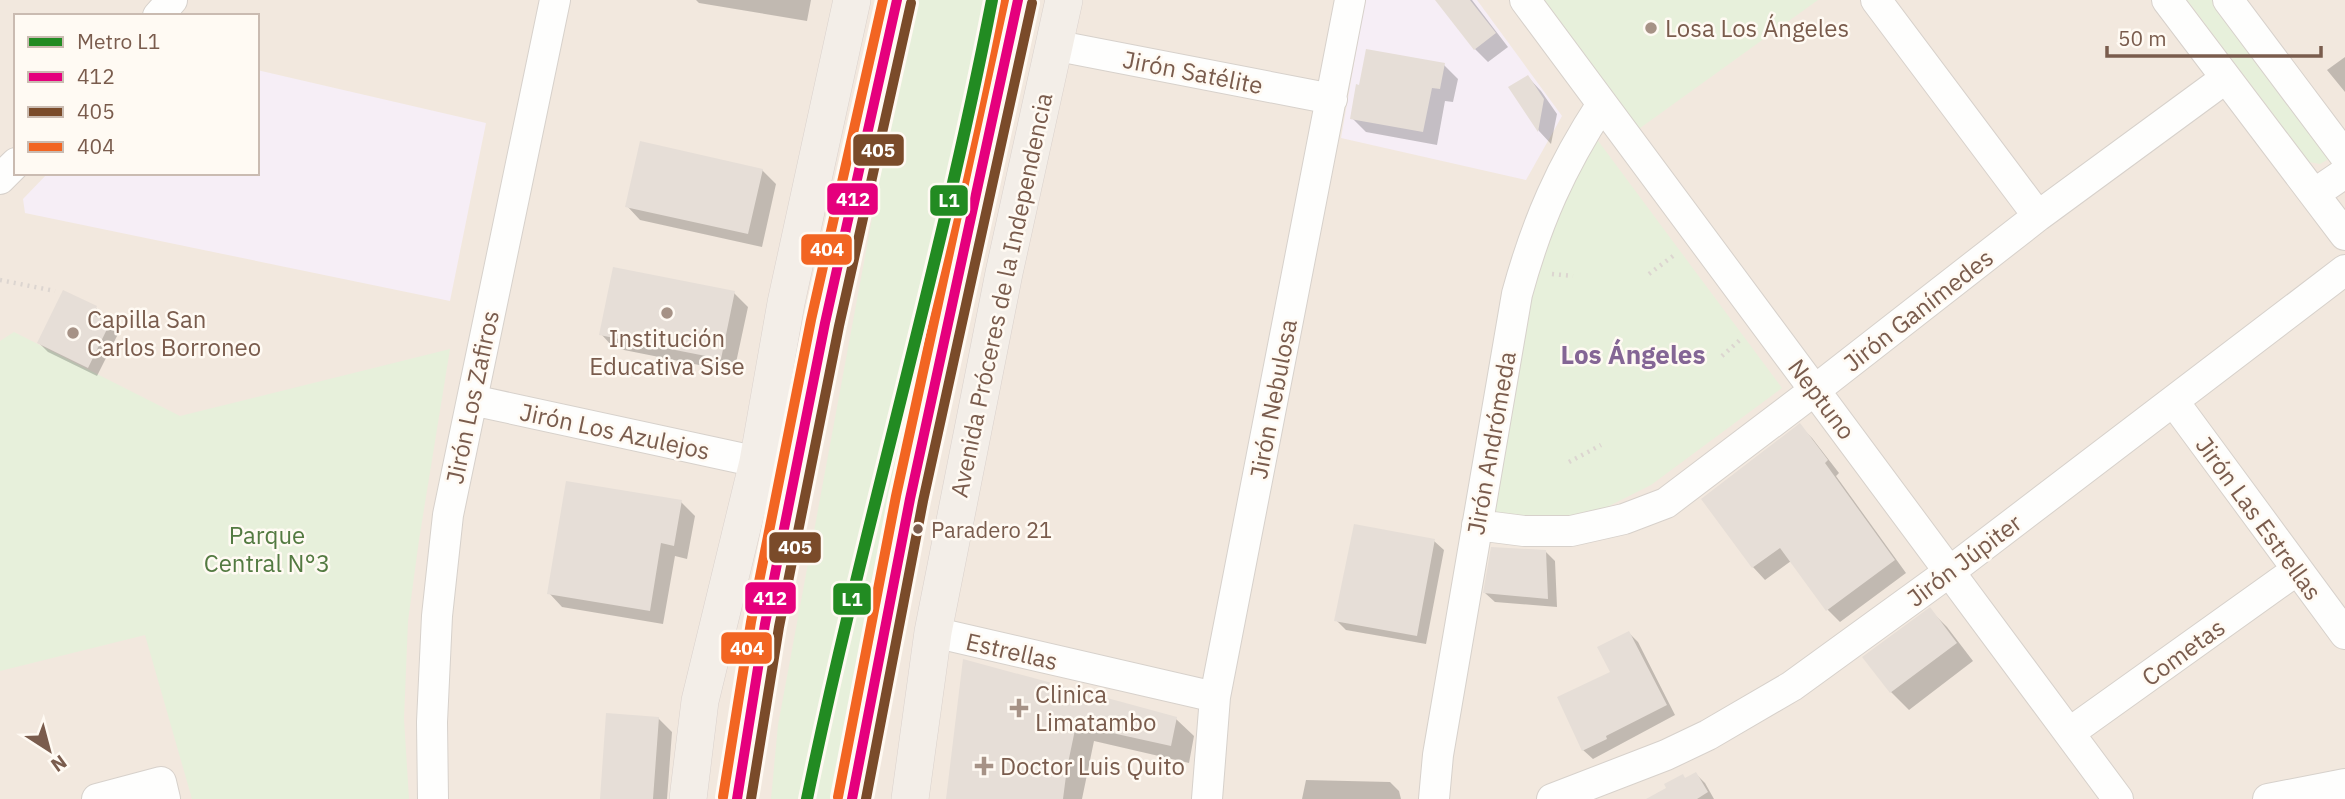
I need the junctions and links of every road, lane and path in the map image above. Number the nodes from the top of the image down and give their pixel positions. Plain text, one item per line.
1 (172, 0) edge
2 (555, 0) edge
3 (852, 0) edge
4 (897, 0) edge
5 (1018, 0) edge
6 (1064, 0) edge
7 (1350, 0) edge
8 (1525, 0) edge
9 (1876, 0) edge
10 (2167, 0) edge
11 (2228, 0) edge
12 (160, 14) edge
13 (1053, 46) junction
14 (2226, 78) junction
15 (1332, 99) junction
16 (1602, 104) junction
17 (2345, 156) edge
18 (14, 165) edge
19 (2345, 173) edge
20 (0, 179) edge
21 (2314, 194) junction
22 (2038, 216) junction
23 (2345, 235) edge
24 (2345, 270) edge
25 (0, 280) edge
26 (55, 290) dead end
27 (1815, 390) junction
28 (472, 400) junction
29 (2174, 402) junction
30 (1601, 445) dead end
31 (758, 462) junction
32 (1570, 462) dead end
33 (1477, 525) junction
34 (2297, 570) junction
35 (1949, 572) junction
36 (933, 632) junction
37 (2345, 634) edge
38 (1215, 697) junction
39 (2069, 733) junction
40 (2345, 783) edge
41 (163, 791) edge
42 (97, 799) edge
43 (433, 799) edge
44 (688, 799) edge
45 (737, 799) edge
46 (852, 799) edge
47 (910, 799) edge
48 (1207, 799) edge
49 (1434, 799) edge
50 (1552, 799) edge
51 (2118, 799) edge
52 (2268, 799) edge

1 - 12 street
2 - 28 street, Jirón Los Zafiros
3 - 31 main road
4 - 45 main road
5 - 46 main road, Avenida Próceres de la Independencia
6 - 13 main road, Avenida Próceres de la Independencia
7 - 15 street, Jirón Nebulosa
8 - 16 street, Neptuno
9 - 22 street
10 - 14 street
11 - 17 street
13 - 15 street, Jirón Satélite
13 - 36 main road, Avenida Próceres de la Independencia
14 - 21 street
14 - 22 street, Jirón Ganímedes
15 - 38 street, Jirón Nebulosa
16 - 27 street, Neptuno
16 - 33 street, Jirón Andrómeda
18 - 20 street
19 - 21 street
21 - 23 street
22 - 27 street, Jirón Ganímedes
24 - 29 street, Jirón Júpiter
25 - 26 path
27 - 33 street, Jirón Ganímedes
27 - 35 street, Neptuno
28 - 31 street, Jirón Los Azulejos
28 - 43 street, Jirón Los Zafiros
29 - 34 street, Jirón Las Estrellas
29 - 35 street, Jirón Júpiter
30 - 32 path
31 - 44 main road
33 - 49 street, Jirón Andrómeda
34 - 37 street, Jirón Las Estrellas
34 - 39 street, Cometas
35 - 39 street, Neptuno
35 - 50 street, Jirón Júpiter
36 - 38 street, Estrellas
36 - 47 main road, Avenida Próceres de la Independencia
38 - 48 street, Jirón Nebulosa
39 - 51 street, Neptuno
40 - 52 street
41 - 42 street

